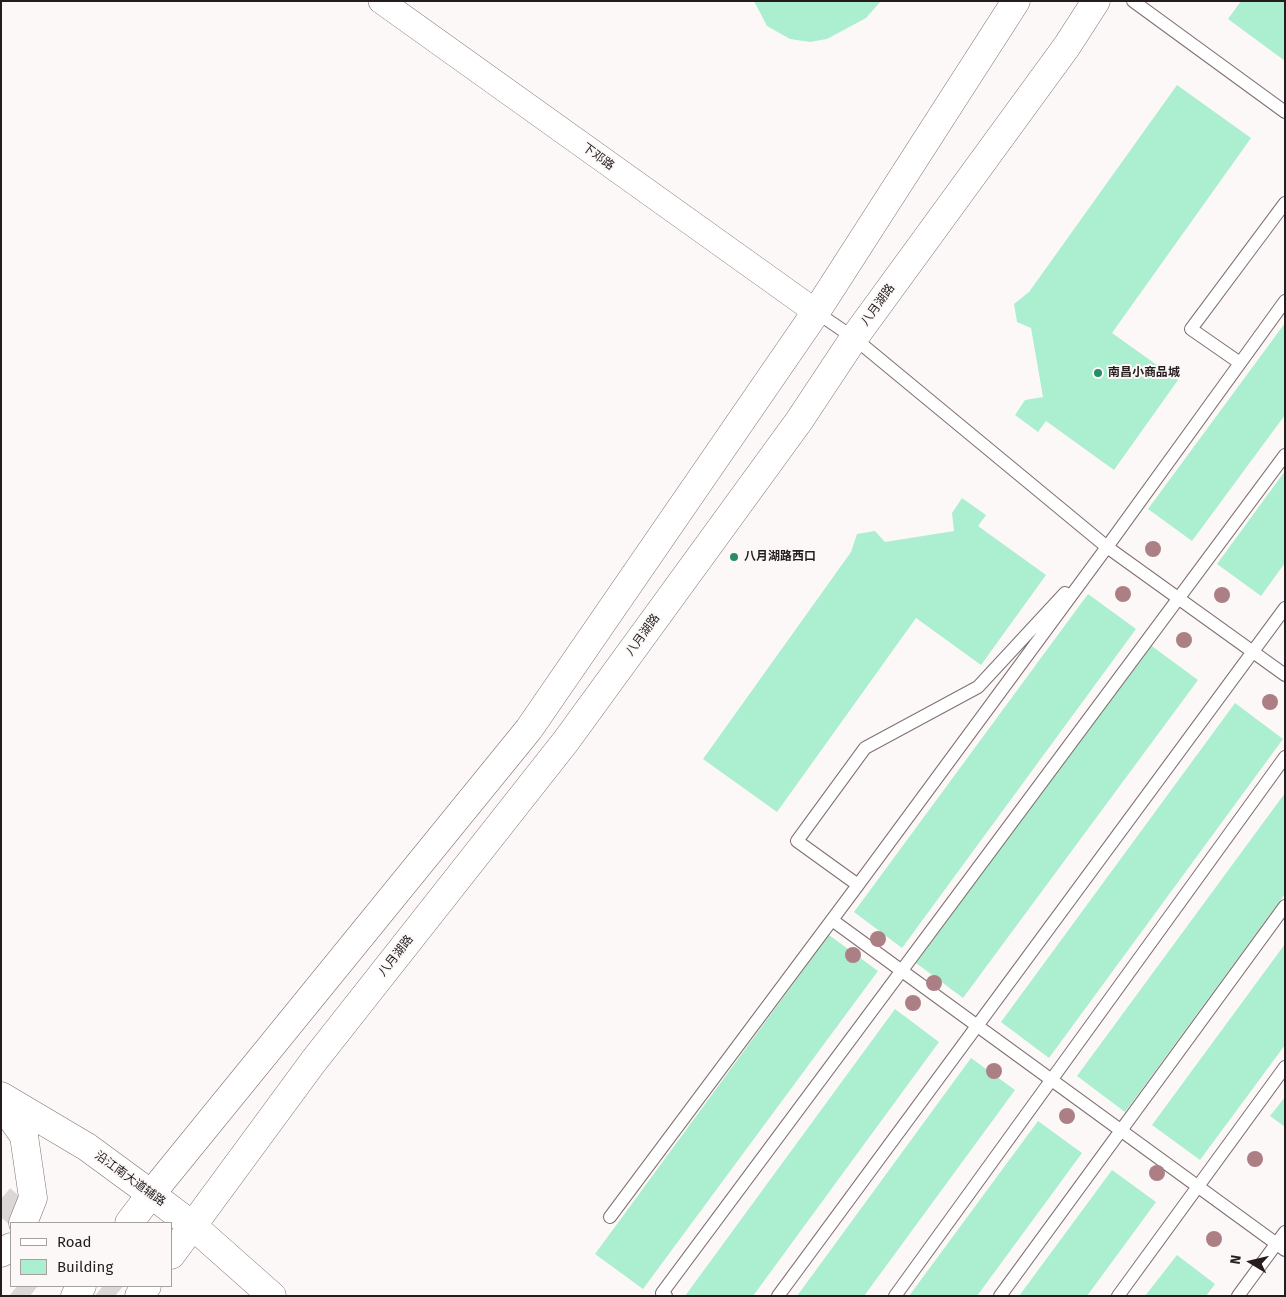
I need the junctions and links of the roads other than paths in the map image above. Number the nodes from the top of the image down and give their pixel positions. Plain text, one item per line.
1 (381, 1) edge
2 (1016, 1) edge
3 (1096, 1) edge
4 (1133, 1) edge
5 (1285, 112) edge
6 (1285, 202) edge
7 (1285, 301) edge
8 (816, 312) junction
9 (854, 338) junction
10 (1240, 362) junction
11 (1285, 455) edge
12 (1107, 548) junction
13 (1178, 598) junction
14 (1285, 608) edge
15 (1252, 652) junction
16 (1285, 675) edge
17 (1285, 756) edge
18 (858, 886) junction
19 (1285, 906) edge
20 (832, 920) junction
21 (902, 971) junction
22 (977, 1026) junction
23 (1285, 1067) edge
24 (1051, 1080) junction
25 (1, 1096) edge
26 (1, 1103) edge
27 (1121, 1130) junction
28 (1198, 1186) junction
29 (151, 1194) junction
30 (610, 1217) dead end
31 (23, 1222) edge
32 (131, 1222) edge
33 (193, 1226) junction
34 (1285, 1232) edge
35 (1280, 1247) edge
36 (172, 1253) edge
37 (272, 1296) edge
38 (666, 1296) edge
39 (778, 1296) edge
40 (895, 1296) edge
41 (1000, 1296) edge
42 (1118, 1296) edge
43 (1238, 1296) edge

1 - 8 street, 下邓路
2 - 8 main road
3 - 9 main road, 八月湖路
4 - 5 lane
6 - 10 lane
7 - 10 lane
8 - 9 lane
8 - 29 main road
9 - 12 lane
9 - 33 main road, 八月湖路
10 - 12 lane
11 - 13 lane
12 - 13 lane
12 - 18 lane
12 - 18 lane
13 - 15 lane
13 - 21 lane
14 - 15 lane
15 - 16 lane
15 - 22 lane
17 - 24 lane
18 - 20 lane
19 - 27 lane
20 - 21 lane
20 - 30 lane
21 - 22 lane
21 - 38 lane
22 - 24 lane
22 - 39 lane
23 - 28 lane
24 - 27 lane
24 - 40 lane
25 - 29 main road, 沿江南大道辅路
26 - 31 main road
27 - 28 lane
27 - 41 lane
28 - 35 lane
28 - 42 lane
29 - 32 main road
29 - 33 main road, 沿江南大道辅路
33 - 36 main road, 八月湖路
33 - 37 main road, 沿江南大道辅路
34 - 35 lane
35 - 43 lane

